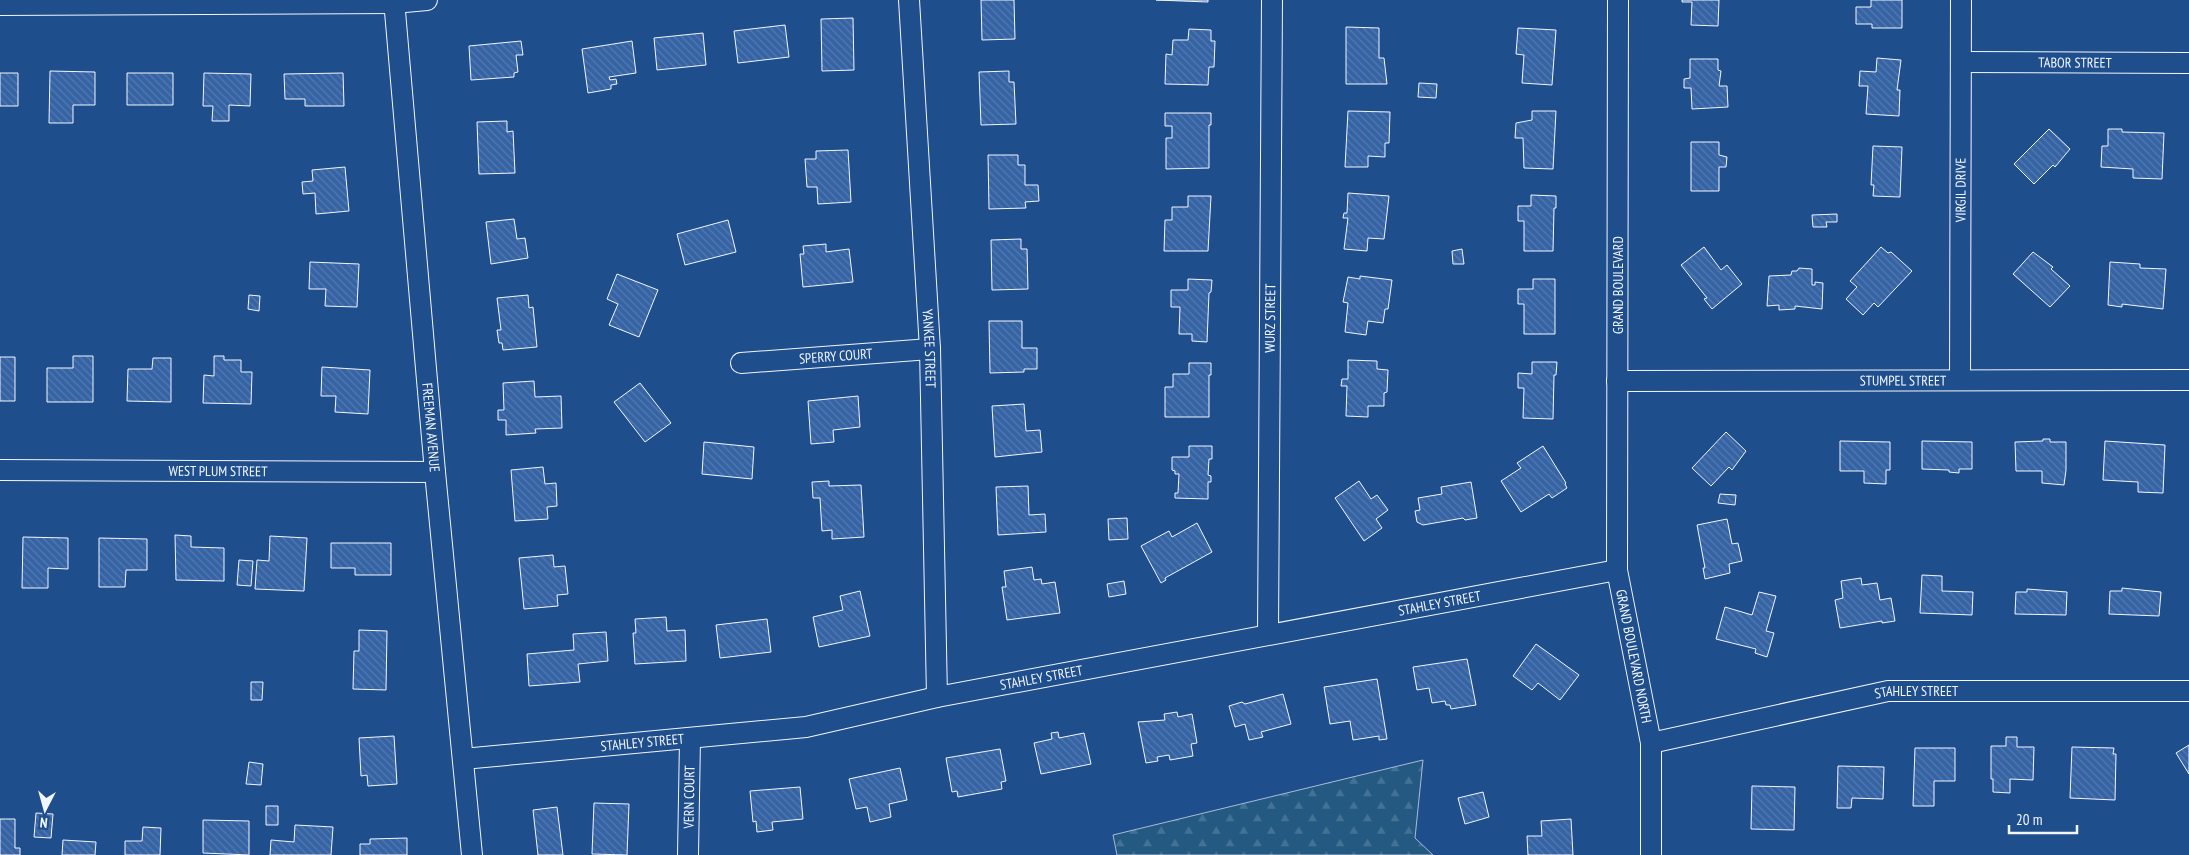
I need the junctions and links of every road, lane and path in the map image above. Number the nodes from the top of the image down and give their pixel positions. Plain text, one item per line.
1 (428, 0) edge
2 (909, 0) edge
3 (1272, 0) edge
4 (1618, 0) edge
5 (1961, 0) edge
6 (394, 2) edge
7 (0, 5) edge
8 (1961, 62) junction
9 (2189, 63) edge
10 (930, 349) junction
11 (740, 363) dead end
12 (1960, 380) junction
13 (2189, 380) edge
14 (1617, 381) junction
15 (0, 470) edge
16 (435, 472) junction
17 (1618, 570) junction
18 (1268, 634) junction
19 (2189, 691) edge
20 (937, 698) junction
21 (690, 739) junction
22 (1651, 743) junction
23 (463, 759) junction
24 (472, 855) edge
25 (688, 855) edge
26 (1651, 855) edge

1 - 6 street
2 - 10 street, YANKEE STREET
3 - 18 street, WURZ STREET
4 - 14 street, GRAND BOULEVARD
5 - 8 street, VIRGIL DRIVE
6 - 7 street
6 - 16 street, FREEMAN AVENUE
8 - 9 street, TABOR STREET
8 - 12 street, VIRGIL DRIVE
10 - 11 street, SPERRY COURT
10 - 20 street, YANKEE STREET
12 - 13 street, STUMPEL STREET
12 - 14 street, STUMPEL STREET
14 - 17 street, GRAND BOULEVARD
15 - 16 street, WEST PLUM STREET
16 - 23 street, FREEMAN AVENUE
17 - 18 street, STAHLEY STREET
17 - 22 street, GRAND BOULEVARD NORTH
18 - 20 street, STAHLEY STREET
19 - 22 street, STAHLEY STREET
20 - 21 street, STAHLEY STREET
21 - 23 street, STAHLEY STREET
21 - 25 street, VERN COURT
22 - 26 street
23 - 24 street, FREEMAN AVENUE

